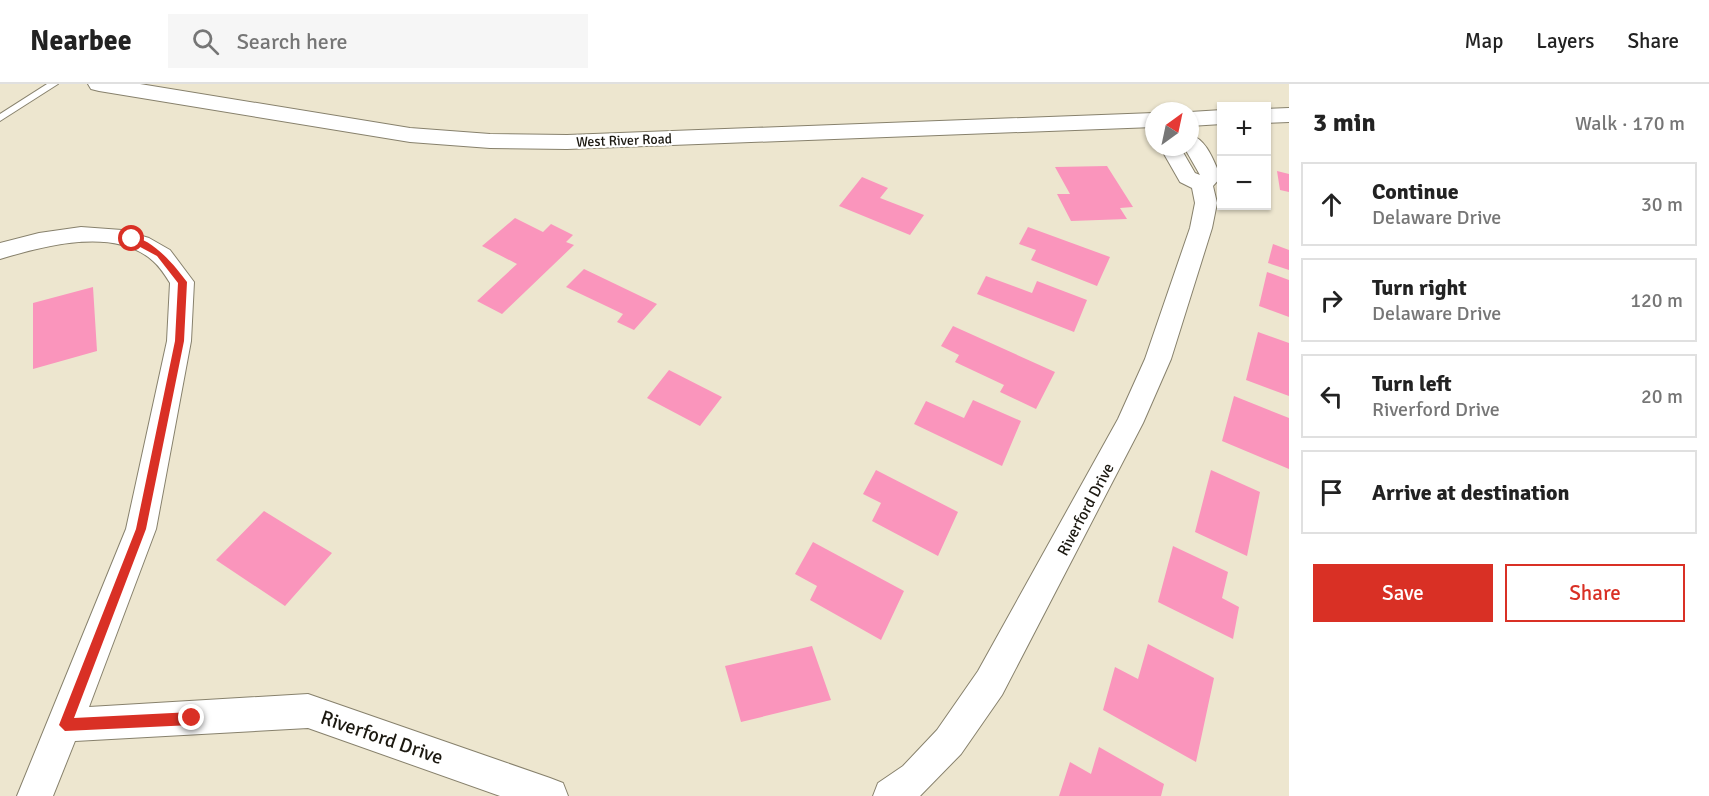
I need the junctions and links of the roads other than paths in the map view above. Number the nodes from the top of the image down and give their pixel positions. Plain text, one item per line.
1 (53, 84) edge
2 (99, 84) edge
3 (133, 87) edge
4 (1289, 115) edge
5 (1271, 116) edge
6 (1217, 117) edge
7 (0, 118) edge
8 (1199, 118) edge
9 (1145, 122) edge
10 (1199, 152) edge
11 (1175, 156) edge
12 (1202, 183) junction
13 (0, 251) edge
14 (65, 725) junction
15 (35, 796) edge
16 (550, 796) edge
17 (891, 796) edge

1 - 7 lane
2 - 3 main road, West River Road
3 - 9 main road, West River Road
4 - 5 main road
6 - 8 main road
10 - 12 street, Riverford Drive
11 - 12 street
12 - 17 street, Riverford Drive
13 - 14 street
14 - 15 street
14 - 16 street, Riverford Drive

